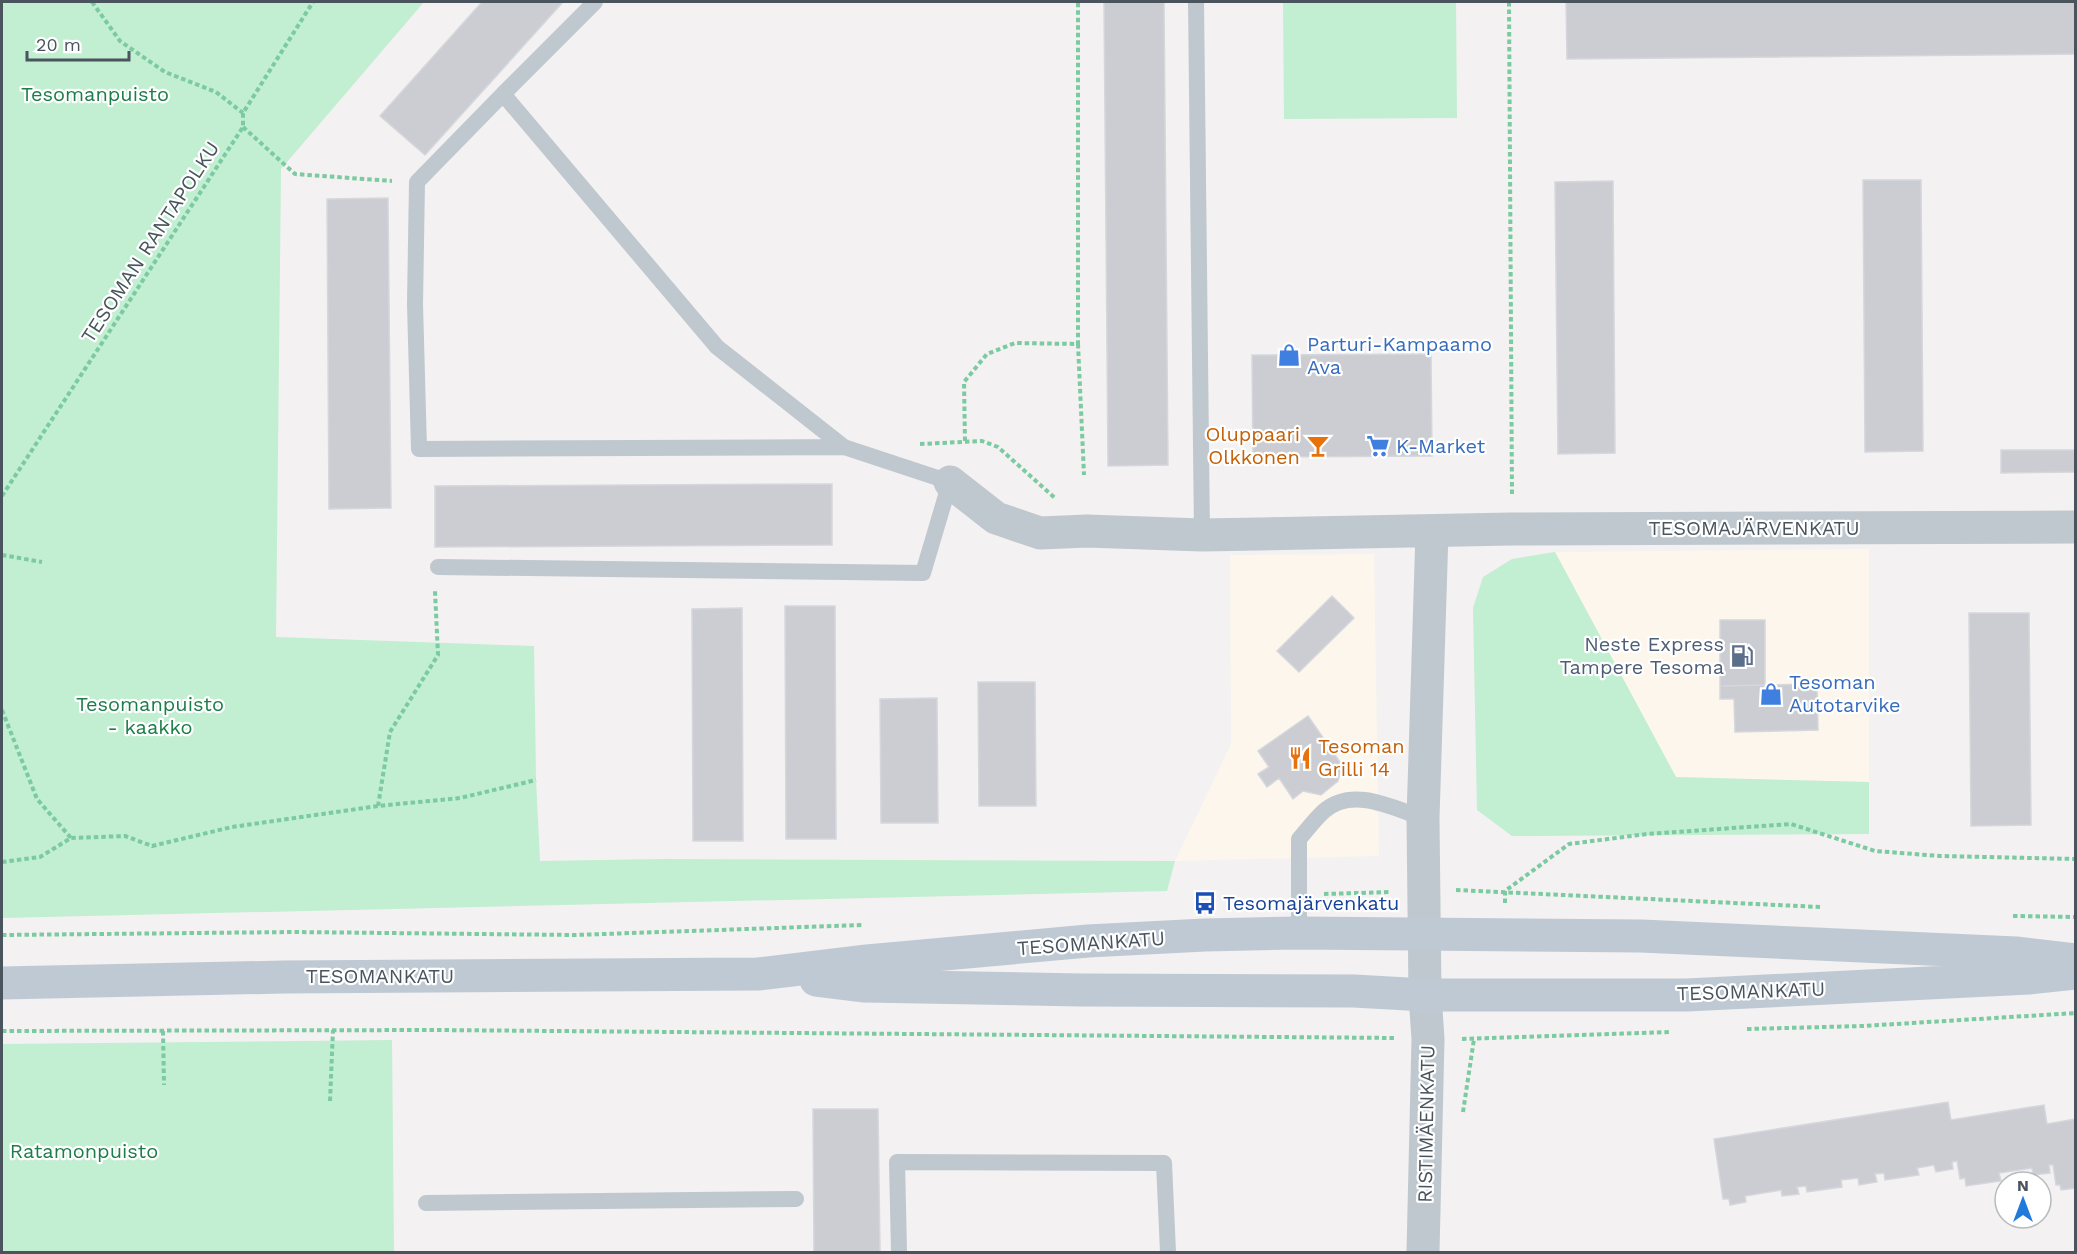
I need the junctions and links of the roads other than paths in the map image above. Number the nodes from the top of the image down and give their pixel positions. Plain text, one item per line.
1 (595, 2) edge
2 (1196, 2) edge
3 (503, 94) junction
4 (844, 447) junction
5 (950, 482) junction
6 (2076, 527) edge
7 (1432, 532) junction
8 (1202, 535) junction
9 (438, 567) road end
10 (1423, 818) junction
11 (1299, 933) junction
12 (1425, 933) junction
13 (2076, 960) edge
14 (2076, 972) edge
15 (758, 974) junction
16 (2, 983) edge
17 (1425, 995) junction
18 (796, 1199) dead end
19 (426, 1203) dead end
20 (899, 1252) edge
21 (1168, 1252) edge
22 (1423, 1252) edge

1 - 3 lane
2 - 8 lane
3 - 4 lane
3 - 4 lane
4 - 5 lane
5 - 8 street, TESOMAJÄRVENKATU
5 - 9 lane
6 - 7 street, TESOMAJÄRVENKATU
7 - 8 street, TESOMAJÄRVENKATU
7 - 10 street
10 - 11 lane
10 - 12 street
11 - 12 main road, TESOMANKATU
11 - 15 main road, TESOMANKATU
12 - 13 main road, TESOMANKATU
12 - 17 street
14 - 17 main road, TESOMANKATU
15 - 16 main road, TESOMANKATU
15 - 17 main road, TESOMANKATU
17 - 22 street, RISTIMÄENKATU
18 - 19 lane
20 - 21 lane

